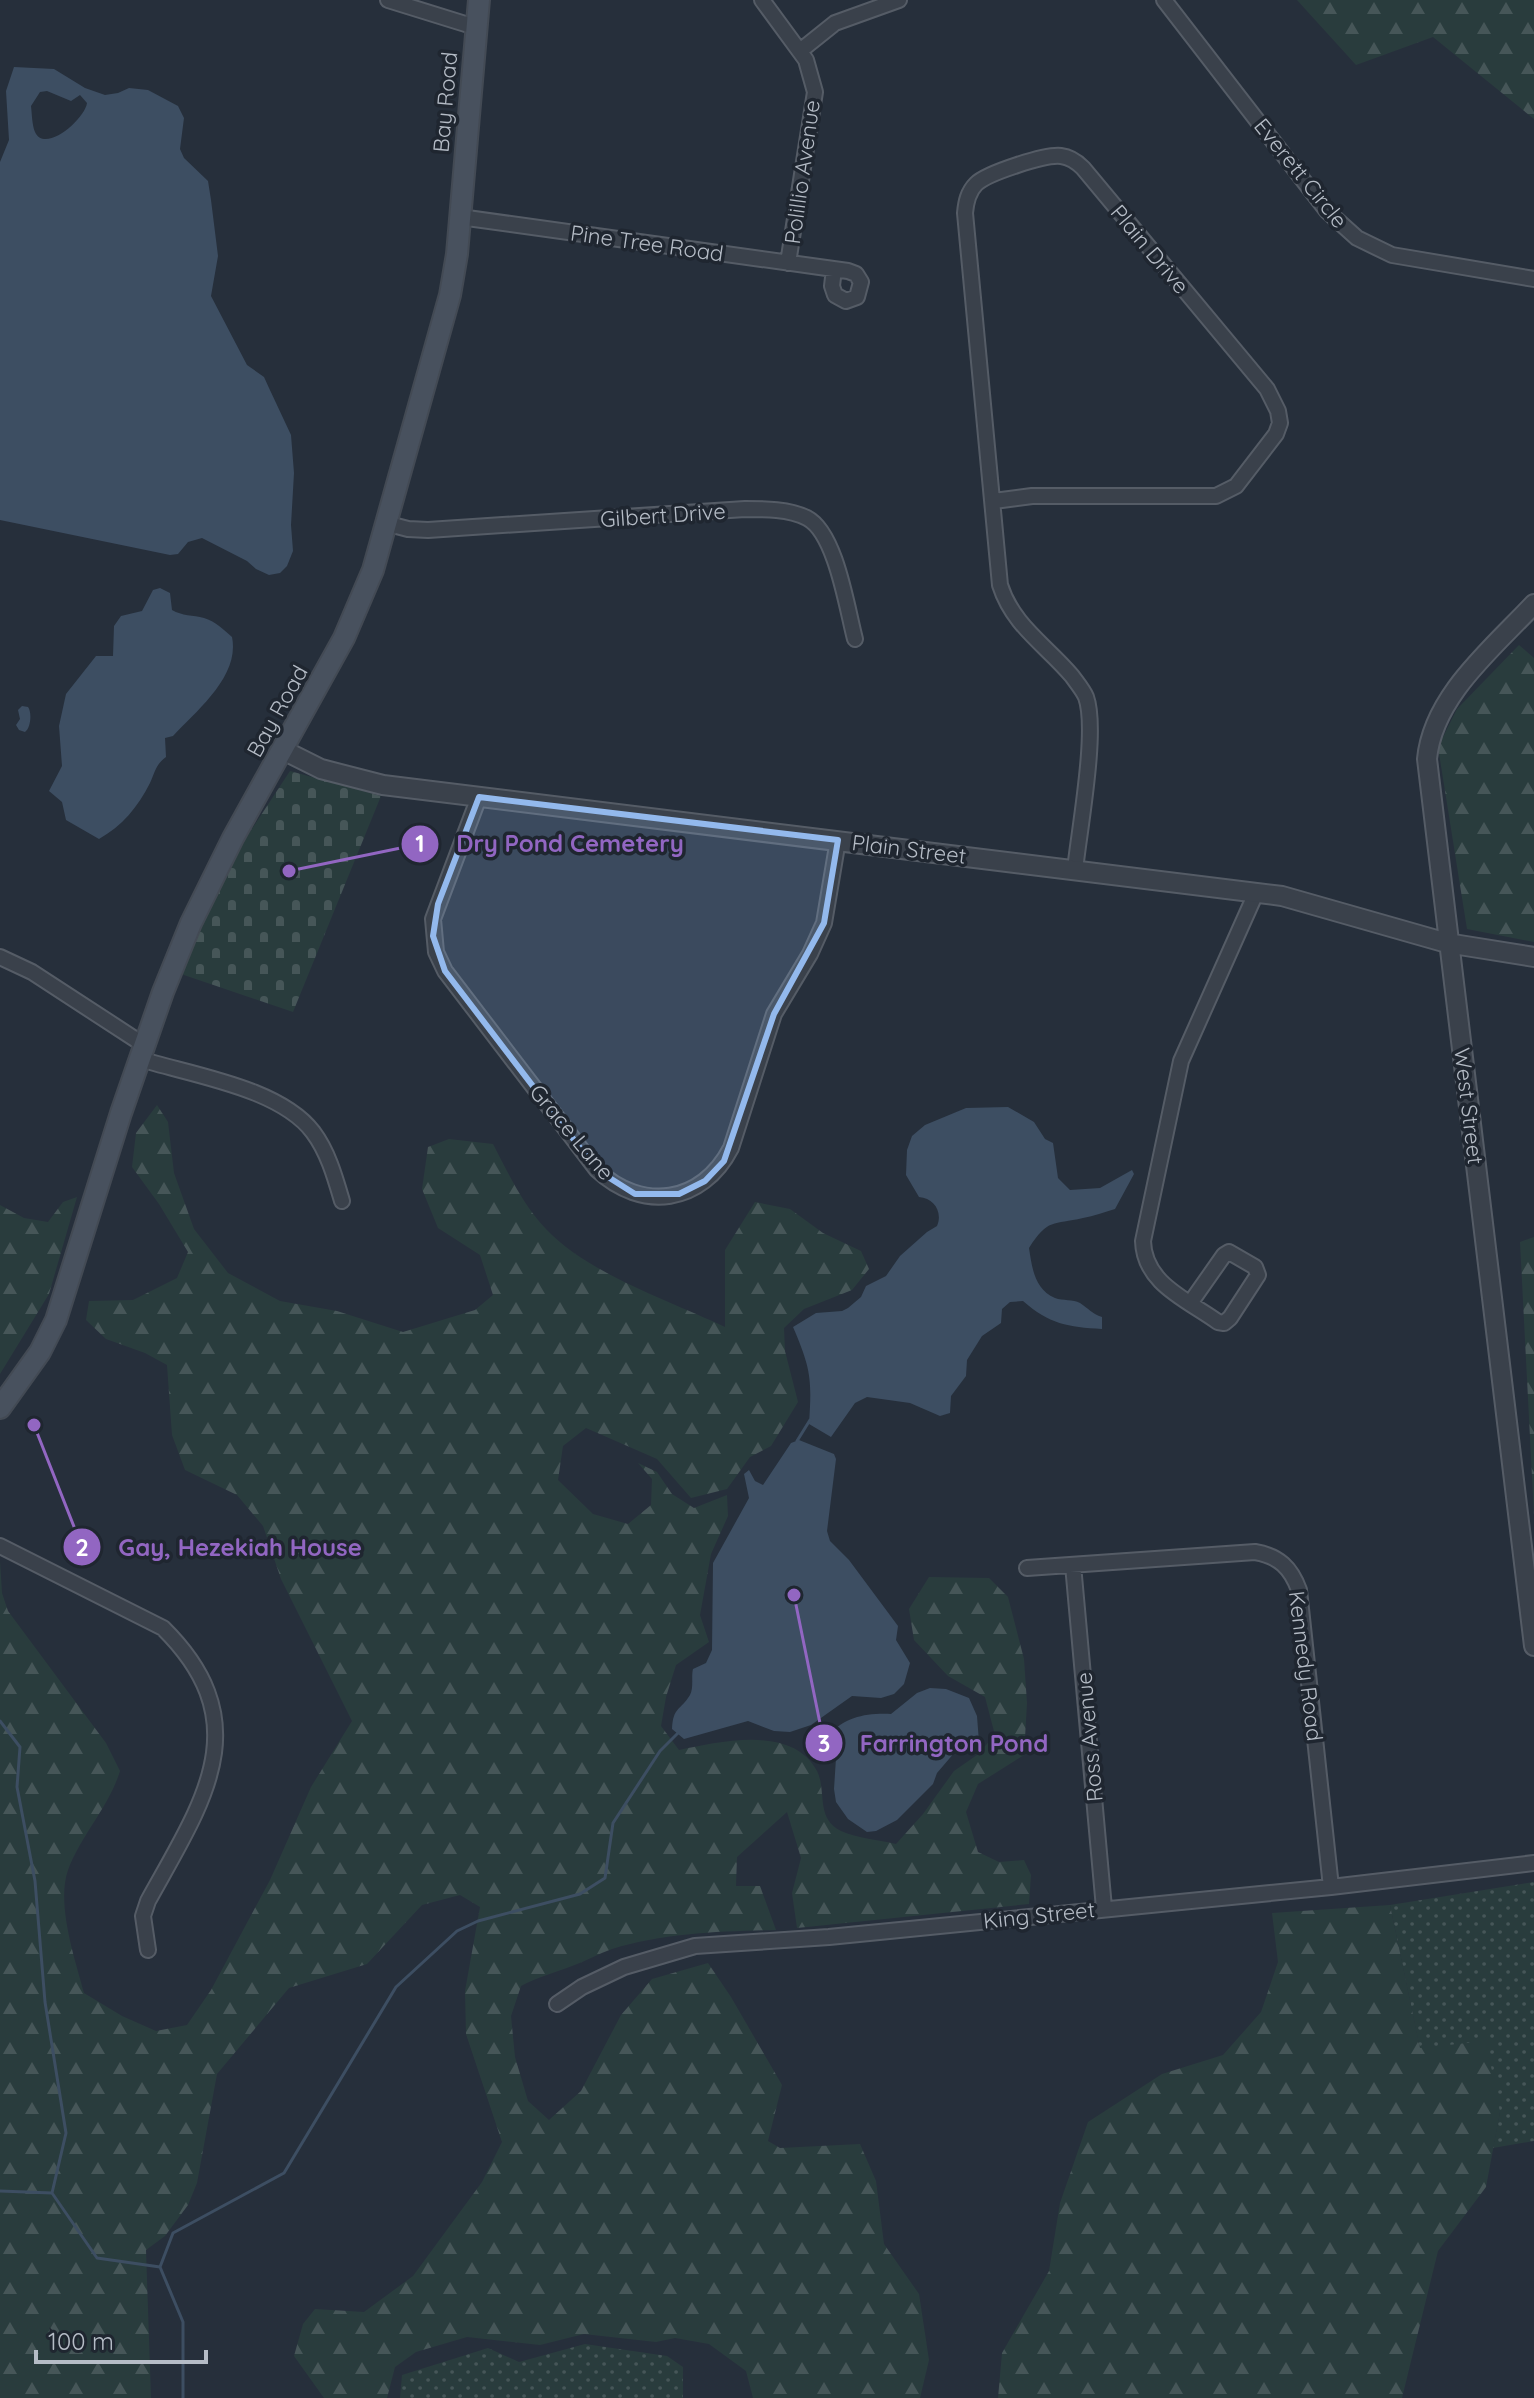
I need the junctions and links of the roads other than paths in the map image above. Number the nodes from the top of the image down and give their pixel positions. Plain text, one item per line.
1 (388, 0) edge
2 (479, 0) edge
3 (762, 0) edge
4 (899, 0) edge
5 (1164, 0) edge
6 (475, 27) junction
7 (800, 51) junction
8 (460, 217) junction
9 (788, 263) junction
10 (834, 269) dead end
11 (1534, 279) edge
12 (994, 501) junction
13 (385, 523) junction
14 (1534, 604) edge
15 (855, 639) dead end
16 (283, 750) junction
17 (479, 797) junction
18 (838, 840) junction
19 (1075, 870) junction
20 (1256, 893) junction
21 (1447, 943) junction
22 (0, 957) edge
23 (1534, 957) edge
24 (142, 1052) junction
25 (342, 1201) dead end
26 (1191, 1302) junction
27 (0, 1408) edge
28 (0, 1546) edge
29 (1073, 1565) junction
30 (1530, 1567) edge
31 (1027, 1568) dead end
32 (1534, 1646) edge
33 (1534, 1863) edge
34 (1331, 1887) junction
35 (1104, 1908) junction
36 (148, 1950) dead end
37 (557, 2004) dead end

1 - 6 street
2 - 6 main road, Bay Road
3 - 7 street, Polillio Avenue
4 - 7 street
5 - 11 street, Everett Circle
6 - 8 main road, Bay Road
7 - 9 street, Polillio Avenue
8 - 9 street, Pine Tree Road
8 - 13 main road, Bay Road
9 - 10 street, Pine Tree Road
12 - 12 street, Plain Drive
12 - 19 street, Plain Drive
13 - 15 street, Gilbert Drive
13 - 16 main road, Bay Road
14 - 21 street, West Street
16 - 17 street, Plain Street
16 - 24 main road, Bay Road
17 - 18 street, Plain Street
17 - 18 street, Grace Lane
18 - 19 street, Plain Street
19 - 20 street, Plain Street
20 - 21 street, Plain Street
20 - 26 street
21 - 23 street, Plain Street
21 - 30 street, West Street
22 - 24 street
24 - 25 street
24 - 27 main road, Bay Road
26 - 26 street
28 - 36 street
29 - 31 street, Kennedy Road
29 - 34 street, Kennedy Road
29 - 35 street, Ross Avenue
30 - 32 street, West Street
33 - 34 street, King Street
34 - 35 street, King Street
35 - 37 street, King Street

